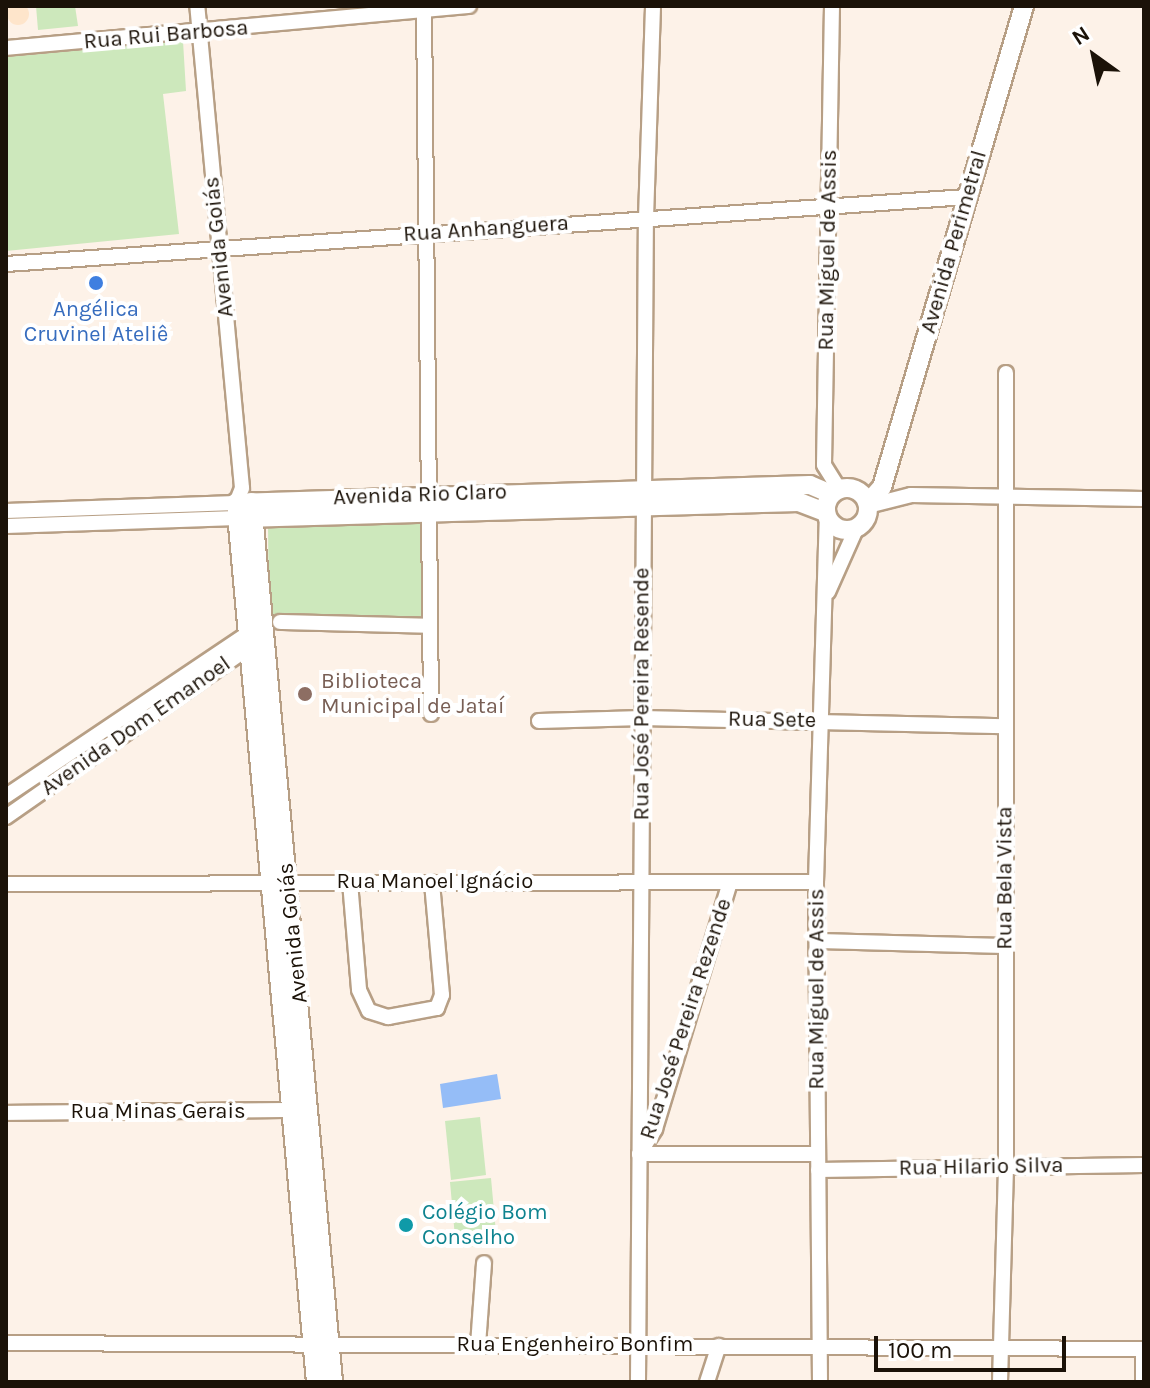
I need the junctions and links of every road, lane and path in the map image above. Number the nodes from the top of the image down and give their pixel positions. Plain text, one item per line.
1 (197, 6) edge
2 (469, 6) edge
3 (653, 6) edge
4 (832, 6) edge
5 (1024, 6) edge
6 (424, 8) edge
7 (199, 33) junction
8 (6, 48) edge
9 (967, 197) junction
10 (828, 207) junction
11 (646, 218) junction
12 (426, 233) junction
13 (219, 247) junction
14 (6, 264) edge
15 (1006, 373) dead end
16 (644, 496) junction
17 (1005, 496) junction
18 (1144, 499) edge
19 (866, 500) junction
20 (429, 503) junction
21 (831, 504) junction
22 (155, 506) junction
23 (244, 506) junction
24 (14, 518) edge
25 (156, 521) junction
26 (856, 529) junction
27 (826, 596) junction
28 (430, 626) junction
29 (262, 632) junction
30 (431, 714) dead end
31 (642, 718) junction
32 (539, 721) dead end
33 (822, 721) junction
34 (1005, 726) junction
35 (6, 796) edge
36 (6, 817) edge
37 (279, 882) junction
38 (350, 882) junction
39 (432, 882) junction
40 (641, 882) junction
41 (730, 882) junction
42 (816, 882) junction
43 (6, 884) edge
44 (817, 941) junction
45 (1006, 946) junction
46 (310, 1110) junction
47 (291, 1111) junction
48 (6, 1113) edge
49 (639, 1154) junction
50 (818, 1154) junction
51 (1006, 1165) junction
52 (1144, 1165) edge
53 (818, 1170) junction
54 (484, 1263) dead end
55 (6, 1343) edge
56 (321, 1343) junction
57 (478, 1345) junction
58 (637, 1346) junction
59 (719, 1346) junction
60 (820, 1347) junction
61 (1000, 1348) junction
62 (1143, 1349) edge
63 (316, 1382) edge
64 (333, 1382) edge
65 (638, 1382) edge
66 (707, 1382) edge
67 (820, 1382) edge
68 (1000, 1382) edge
69 (1143, 1382) edge

1 - 7 street, Avenida Goiás
2 - 6 street, Rua Rui Barbosa
3 - 11 street, Rua José Pereira Resende
4 - 10 street, Rua Miguel de Assis
5 - 9 main road, Avenida Perimetral
6 - 7 street, Rua Rui Barbosa
6 - 12 street
7 - 8 street, Rua Rui Barbosa
7 - 13 street, Avenida Goiás
9 - 10 street, Rua Anhanguera
9 - 19 main road, Avenida Perimetral
10 - 11 street, Rua Anhanguera
10 - 21 street, Rua Miguel de Assis
11 - 12 street, Rua Anhanguera
11 - 16 street, Rua José Pereira Resende
12 - 13 street, Rua Anhanguera
12 - 20 street
13 - 14 street, Rua Anhanguera
13 - 23 street, Avenida Goiás
15 - 17 street, Rua Bela Vista
16 - 20 main road, Avenida Rio Claro
16 - 21 main road, Avenida Rio Claro
16 - 31 street, Rua José Pereira Resende
17 - 18 street
17 - 19 street
17 - 34 street, Rua Bela Vista
19 - 21 main road
19 - 26 main road, Avenida Perimetral
20 - 23 main road, Avenida Rio Claro
20 - 28 street
21 - 26 main road
21 - 27 street, Rua Miguel de Assis
22 - 23 street, Avenida Rio Claro
22 - 24 street, Avenida Rio Claro
22 - 25 street
23 - 25 street, Avenida Rio Claro
23 - 29 main road, Avenida Goiás
24 - 25 street, Avenida Rio Claro
26 - 27 street, Rua Miguel de Assis
27 - 33 street, Rua Miguel de Assis
28 - 29 street
28 - 30 street
29 - 35 street, Avenida Dom Emanoel
29 - 36 street, Avenida Dom Emanoel
29 - 37 main road, Avenida Goiás
31 - 32 street, Rua Sete
31 - 33 street, Rua Sete
31 - 40 street, Rua José Pereira Resende
33 - 34 street, Rua Sete
33 - 42 street, Rua Miguel de Assis
34 - 45 street, Rua Bela Vista
37 - 38 street, Rua Manoel Ignácio
37 - 43 street, Rua Manoel Ignácio
37 - 46 main road, Avenida Goiás
37 - 47 main road, Avenida Goiás
38 - 39 street, Rua Manoel Ignácio
38 - 39 street
39 - 40 street, Rua Manoel Ignácio
40 - 41 street, Rua Manoel Ignácio
40 - 49 street, Rua José Pereira Resende
41 - 42 street, Rua Manoel Ignácio
41 - 49 street, Rua José Pereira Rezende
42 - 44 street, Rua Miguel de Assis
44 - 45 street
44 - 50 street, Rua Miguel de Assis
45 - 51 street, Rua Bela Vista
46 - 47 street, Rua Minas Gerais
46 - 56 main road, Avenida Goiás
47 - 48 street, Rua Minas Gerais
47 - 56 main road, Avenida Goiás
49 - 50 street
49 - 58 street, Rua José Pereira Resende
50 - 53 street, Rua Miguel de Assis
51 - 52 street, Rua Hilario Silva
51 - 53 street, Rua Hilario Silva
51 - 61 street, Rua Bela Vista
53 - 60 street, Rua Miguel de Assis
54 - 57 street
55 - 56 street, Rua Engenheiro Bonfim
56 - 57 street, Rua Engenheiro Bonfim
56 - 63 main road, Avenida Goiás
56 - 64 main road, Avenida Goiás
57 - 58 street, Rua Engenheiro Bonfim
58 - 59 street, Rua Engenheiro Bonfim
58 - 65 street, Rua José Pereira Resende
59 - 60 street, Rua Engenheiro Bonfim
59 - 66 street
60 - 61 street, Rua Engenheiro Bonfim
60 - 67 street, Rua Miguel de Assis
61 - 62 street, Rua Engenheiro Bonfim
61 - 68 street, Rua Bela Vista
62 - 69 street

